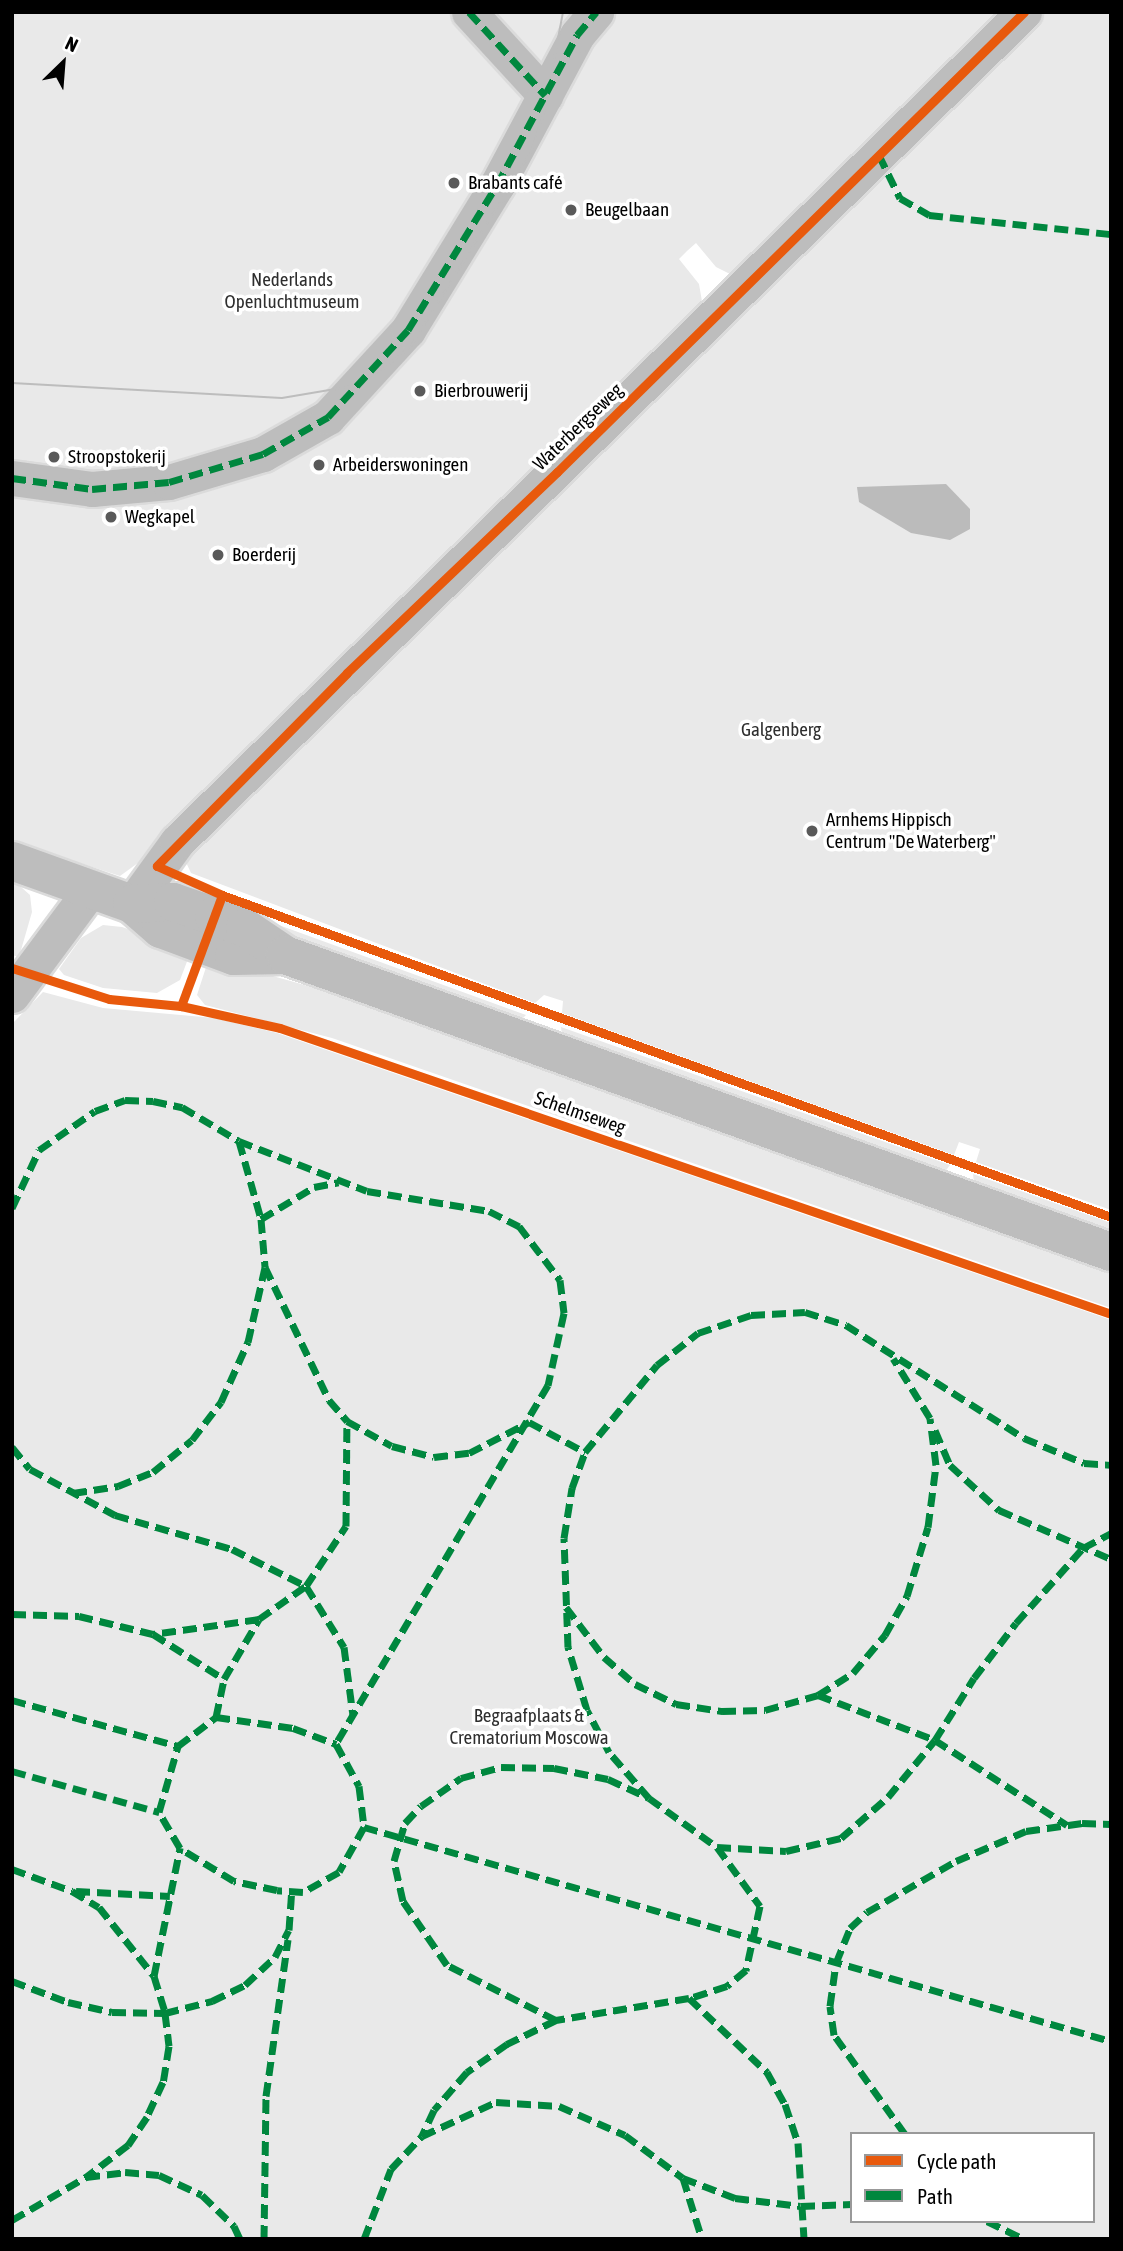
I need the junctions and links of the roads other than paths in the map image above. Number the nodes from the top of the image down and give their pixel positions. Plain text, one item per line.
1 (469, 12) edge
2 (596, 12) edge
3 (1024, 12) edge
4 (545, 95) junction
5 (12, 478) edge
6 (12, 861) edge
7 (91, 889) junction
8 (132, 904) junction
9 (12, 995) edge
10 (1111, 1252) edge

1 - 4 street
2 - 4 street
3 - 8 street, Waterbergseweg
4 - 5 street
6 - 7 main road
7 - 8 main road
7 - 9 street
8 - 10 main road

